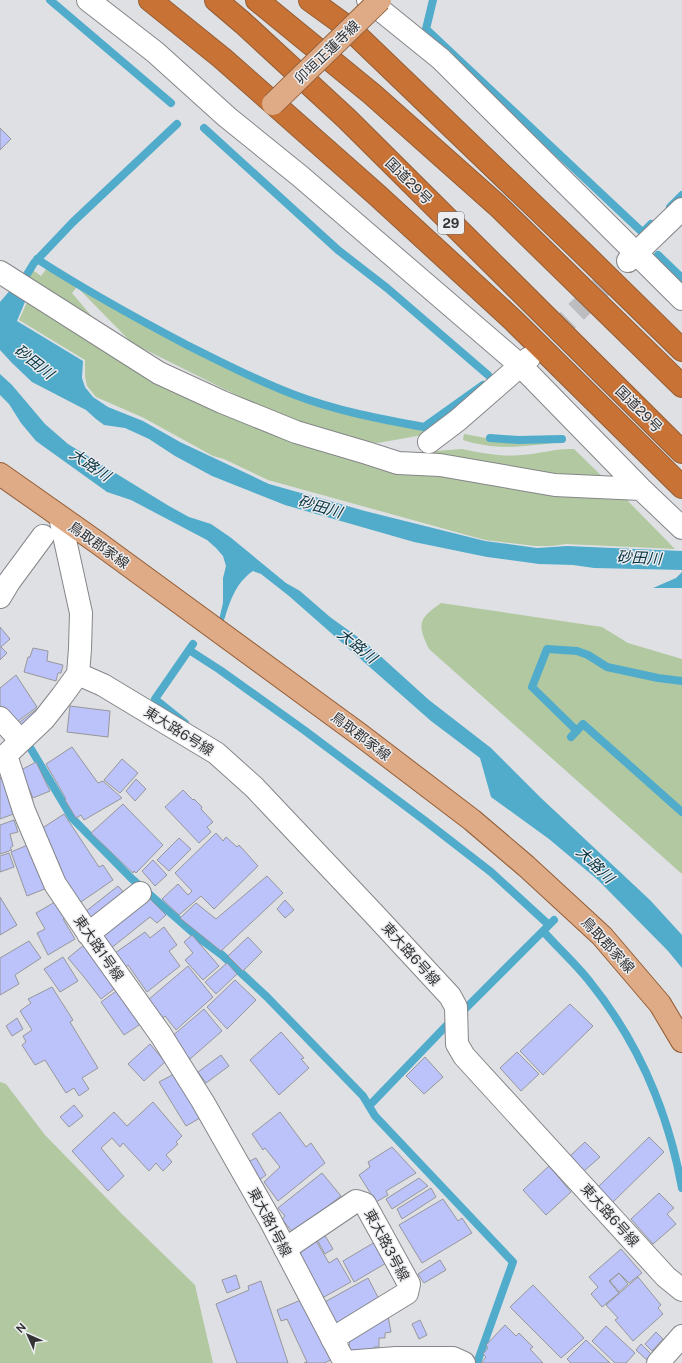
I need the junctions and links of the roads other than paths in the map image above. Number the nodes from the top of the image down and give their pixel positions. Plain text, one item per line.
1 (88, 0) edge
2 (150, 0) edge
3 (216, 0) edge
4 (257, 0) edge
5 (310, 0) edge
6 (368, 0) edge
7 (380, 0) edge
8 (350, 29) junction
9 (273, 104) junction
10 (682, 209) edge
11 (632, 257) junction
12 (0, 272) edge
13 (682, 299) edge
14 (682, 350) edge
15 (525, 362) junction
16 (682, 386) edge
17 (429, 442) dead end
18 (682, 452) edge
19 (0, 474) edge
20 (682, 487) edge
21 (641, 489) junction
22 (60, 517) junction
23 (682, 528) edge
24 (43, 536) dead end
25 (0, 597) edge
26 (78, 674) junction
27 (0, 718) edge
28 (9, 750) edge
29 (140, 893) dead end
30 (88, 934) junction
31 (682, 1041) edge
32 (285, 1249) junction
33 (682, 1290) edge
34 (682, 1336) edge
35 (332, 1339) junction
36 (345, 1362) edge
37 (464, 1363) edge
38 (658, 1363) edge

1 - 15 street
2 - 9 highway
3 - 18 highway, 国道29号 / 29
4 - 16 highway
5 - 8 highway
6 - 11 street
7 - 8 main road, 卯垣正蓮寺線, bridge
8 - 9 main road, 卯垣正蓮寺線, bridge
8 - 14 highway
9 - 20 highway
10 - 11 street
11 - 13 street
12 - 21 street
15 - 17 street
15 - 21 street
19 - 22 main road, 鳥取郡家線
21 - 23 street
22 - 26 street
22 - 31 main road, 鳥取郡家線
24 - 25 street
26 - 28 street
26 - 33 street, 東大路6号線
27 - 28 street
28 - 30 street, 東大路1号線
29 - 30 street
30 - 32 street, 東大路1号線
32 - 35 street, 東大路1号線
32 - 35 street, 東大路3号線
34 - 38 street
35 - 36 street, 東大路1号線
36 - 37 street

